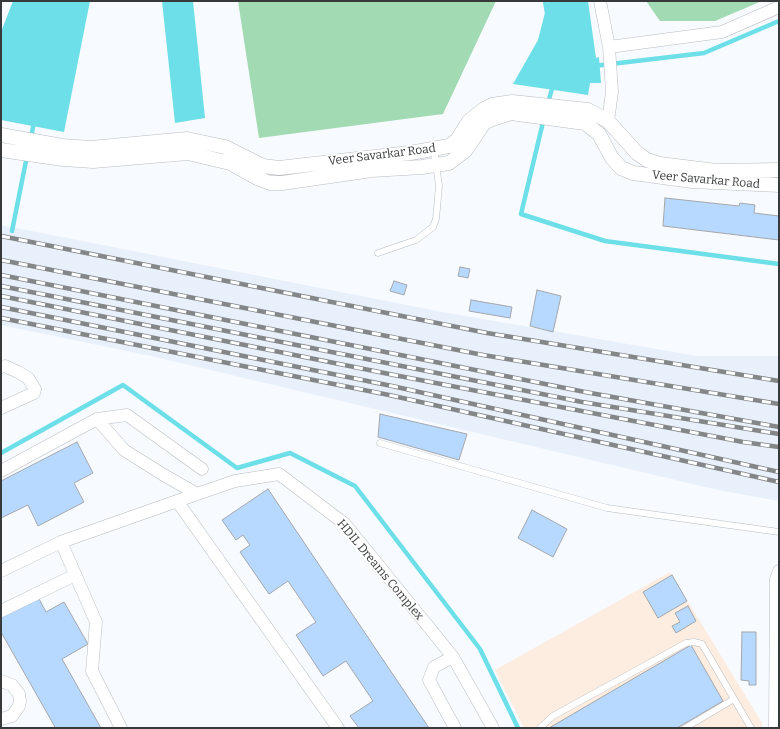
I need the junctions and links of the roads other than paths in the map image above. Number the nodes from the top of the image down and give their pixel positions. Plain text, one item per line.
1 (600, 1) edge
2 (779, 7) edge
3 (609, 48) junction
4 (512, 108) junction
5 (587, 116) junction
6 (608, 121) junction
7 (1, 135) edge
8 (434, 149) junction
9 (1, 150) edge
10 (63, 153) junction
11 (436, 164) junction
12 (779, 170) edge
13 (779, 185) edge
14 (378, 253) dead end
15 (1, 368) edge
16 (1, 408) edge
17 (97, 419) junction
18 (380, 442) dead end
19 (202, 469) dead end
20 (1, 471) edge
21 (197, 494) junction
22 (178, 501) junction
23 (779, 532) edge
24 (60, 542) junction
25 (1, 571) edge
26 (779, 571) edge
27 (75, 575) junction
28 (1, 611) edge
29 (453, 657) junction
30 (1, 681) edge
31 (734, 699) junction
32 (1, 719) edge
33 (121, 728) edge
34 (338, 728) edge
35 (455, 728) edge
36 (492, 728) edge
37 (540, 728) edge
38 (685, 728) edge
39 (751, 728) edge
40 (775, 728) edge

1 - 3 street
2 - 3 street
3 - 6 street
4 - 5 street, Veer Savarkar Road
4 - 8 street, Veer Savarkar Road
4 - 11 street
5 - 6 street, Veer Savarkar Road
5 - 13 street, Veer Savarkar Road
6 - 12 street, Veer Savarkar Road
7 - 10 street, Veer Savarkar Road
8 - 10 street, Veer Savarkar Road
8 - 11 lane
9 - 10 street
10 - 11 street
11 - 14 lane
15 - 16 street
17 - 19 street
17 - 20 street
17 - 21 street
18 - 23 lane
21 - 22 street, HDIL Dreams Complex
21 - 29 street, HDIL Dreams Complex
22 - 24 street, HDIL Dreams Complex
22 - 34 street
24 - 25 street, HDIL Dreams Complex
24 - 27 street
26 - 40 street
27 - 28 street
27 - 33 street
29 - 35 street
29 - 36 street, HDIL Dreams Complex
30 - 32 street
31 - 37 lane
31 - 38 lane
31 - 39 lane

